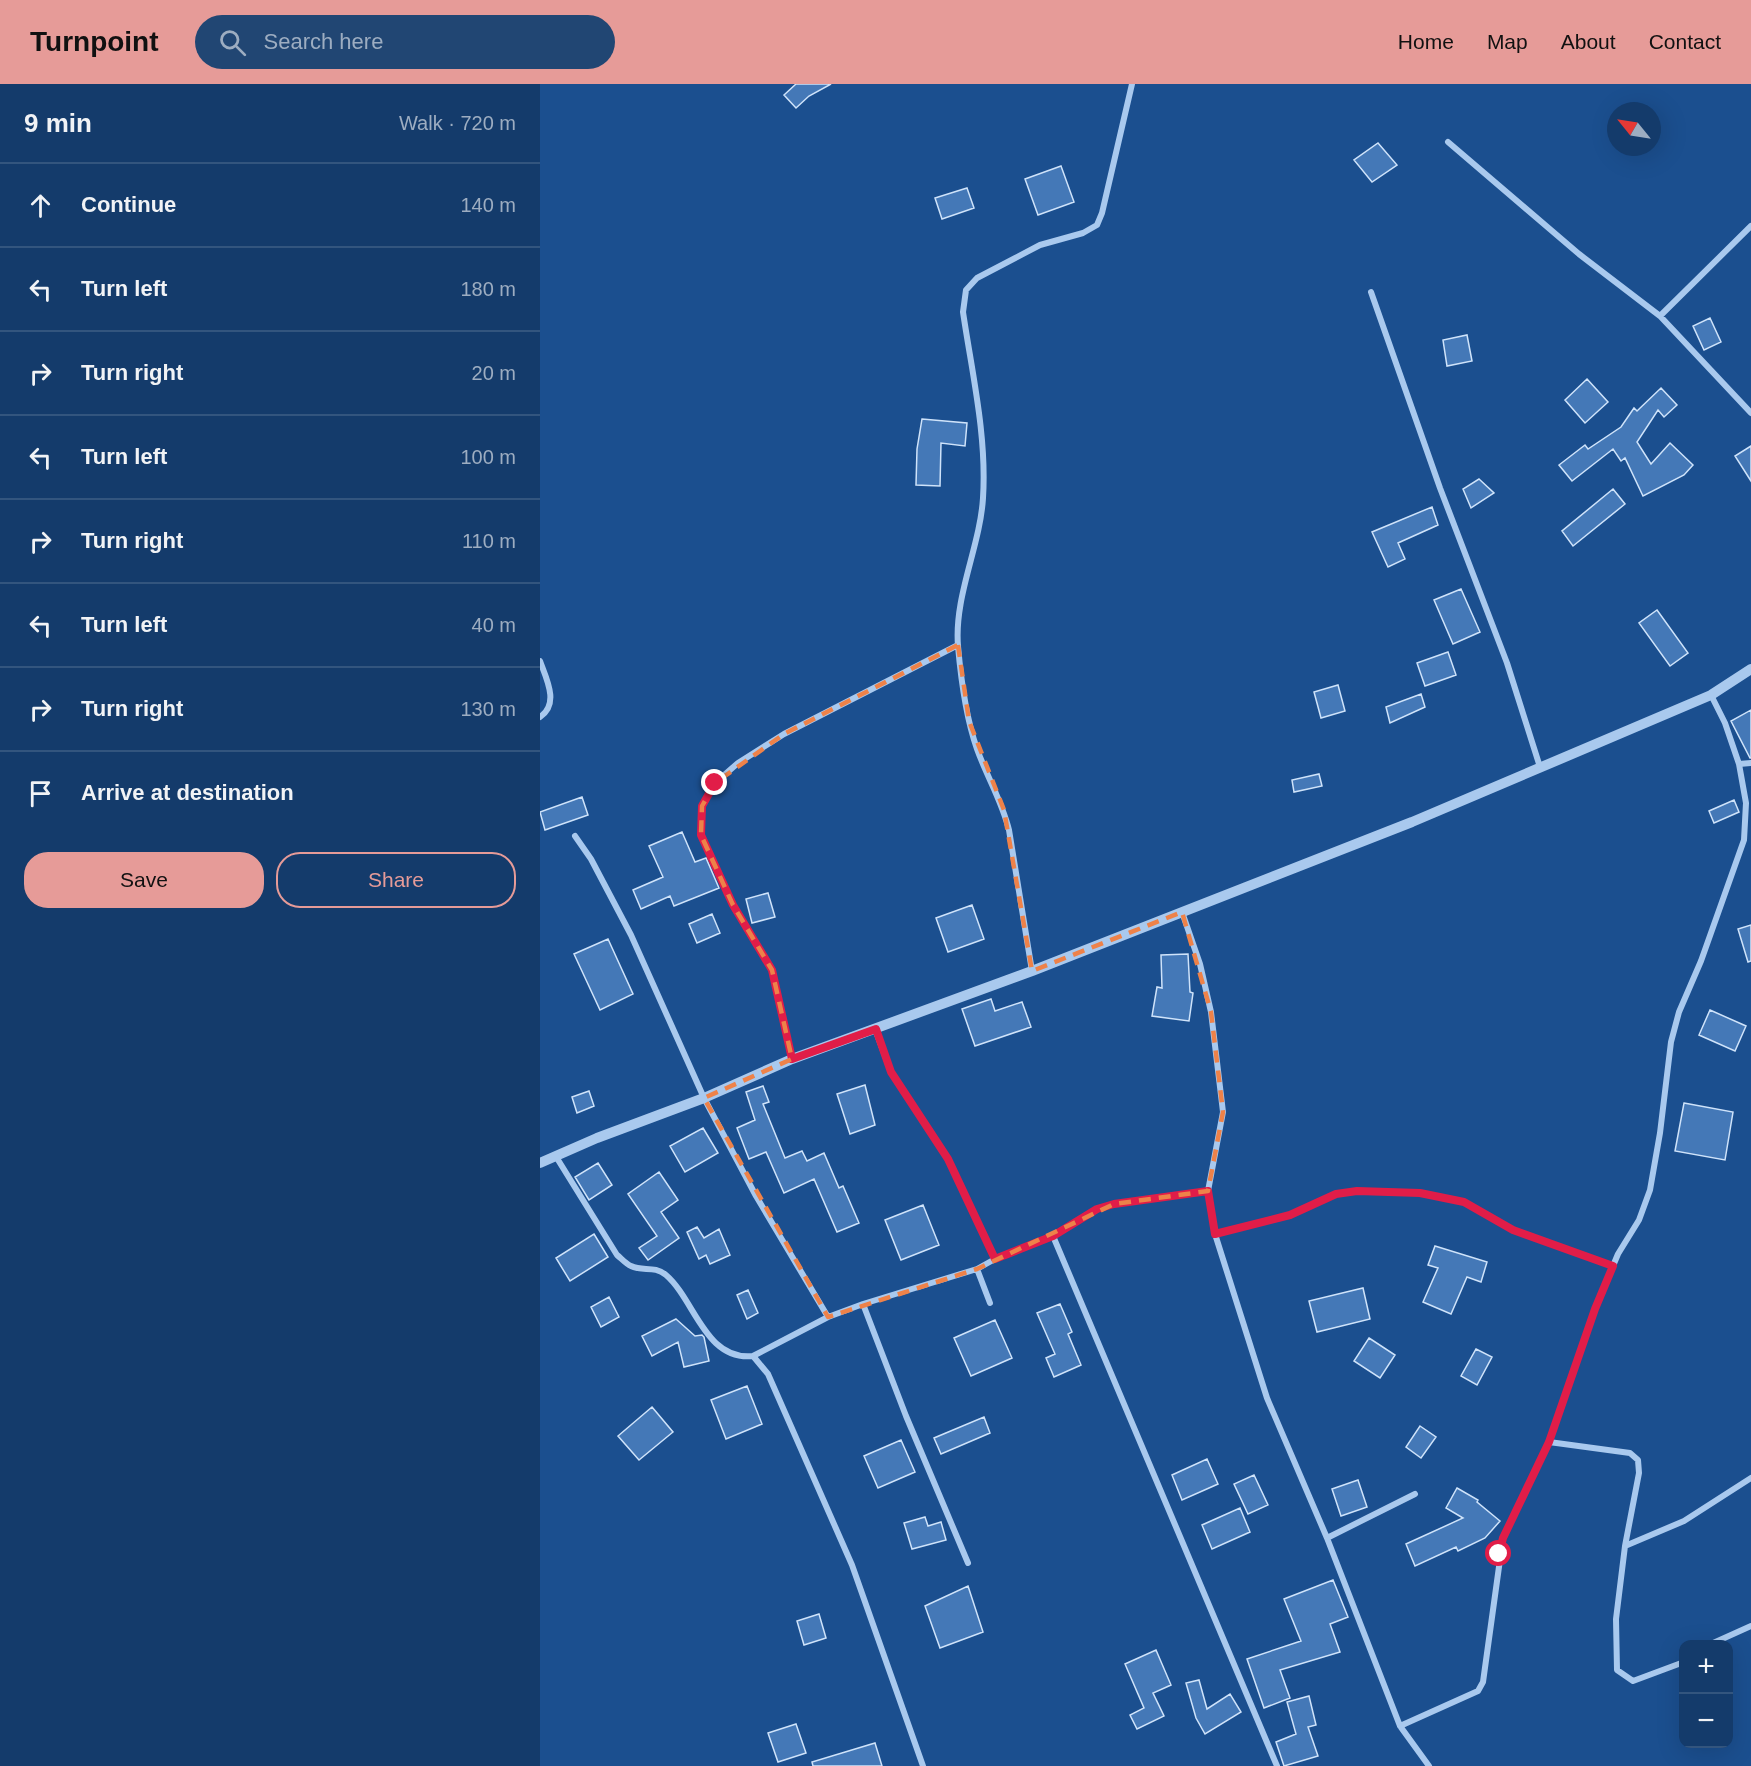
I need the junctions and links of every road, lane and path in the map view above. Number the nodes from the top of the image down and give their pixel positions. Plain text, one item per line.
1 (1132, 84) edge
2 (1448, 142) dead end
3 (1751, 226) edge
4 (1371, 292) dead end
5 (1660, 316) junction
6 (1751, 413) edge
7 (958, 645) junction
8 (540, 661) edge
9 (1751, 669) edge
10 (1711, 695) junction
11 (540, 717) edge
12 (1751, 763) edge
13 (1739, 764) junction
14 (1540, 767) junction
15 (575, 836) dead end
16 (1182, 912) junction
17 (1032, 971) junction
18 (876, 1029) junction
19 (792, 1059) junction
20 (704, 1098) junction
21 (555, 1155) junction
22 (540, 1163) edge
23 (1208, 1191) junction
24 (1215, 1234) junction
25 (1053, 1236) junction
26 (995, 1259) junction
27 (1613, 1266) junction
28 (977, 1269) junction
29 (990, 1303) dead end
30 (863, 1304) junction
31 (828, 1317) junction
32 (753, 1356) junction
33 (1549, 1442) junction
34 (1751, 1478) edge
35 (1415, 1494) dead end
36 (1327, 1538) junction
37 (1625, 1546) junction
38 (968, 1563) dead end
39 (1751, 1626) edge
40 (1720, 1640) edge
41 (1679, 1664) edge
42 (1400, 1726) junction
43 (923, 1766) edge
44 (1277, 1766) edge
45 (1429, 1766) edge

1 - 7 street
2 - 5 street
3 - 5 street
4 - 14 street
5 - 6 street
7 - 17 street
7 - 19 street
8 - 11 street
9 - 10 street
10 - 13 street
10 - 14 street
12 - 13 street
13 - 27 street
14 - 16 street
15 - 20 street
16 - 17 street
16 - 23 street
17 - 18 street
18 - 19 street
18 - 26 street
19 - 20 street
20 - 21 street
20 - 31 street
21 - 22 street
21 - 32 street
23 - 24 street
23 - 25 street
24 - 27 street
24 - 36 street
25 - 26 street
25 - 44 street
26 - 28 street
27 - 33 street
28 - 29 street
28 - 30 street
30 - 31 street
30 - 38 street
31 - 32 street
32 - 43 street
33 - 37 street
33 - 42 street
34 - 37 street
35 - 36 street
36 - 42 street
37 - 41 street
39 - 40 street
42 - 45 street

